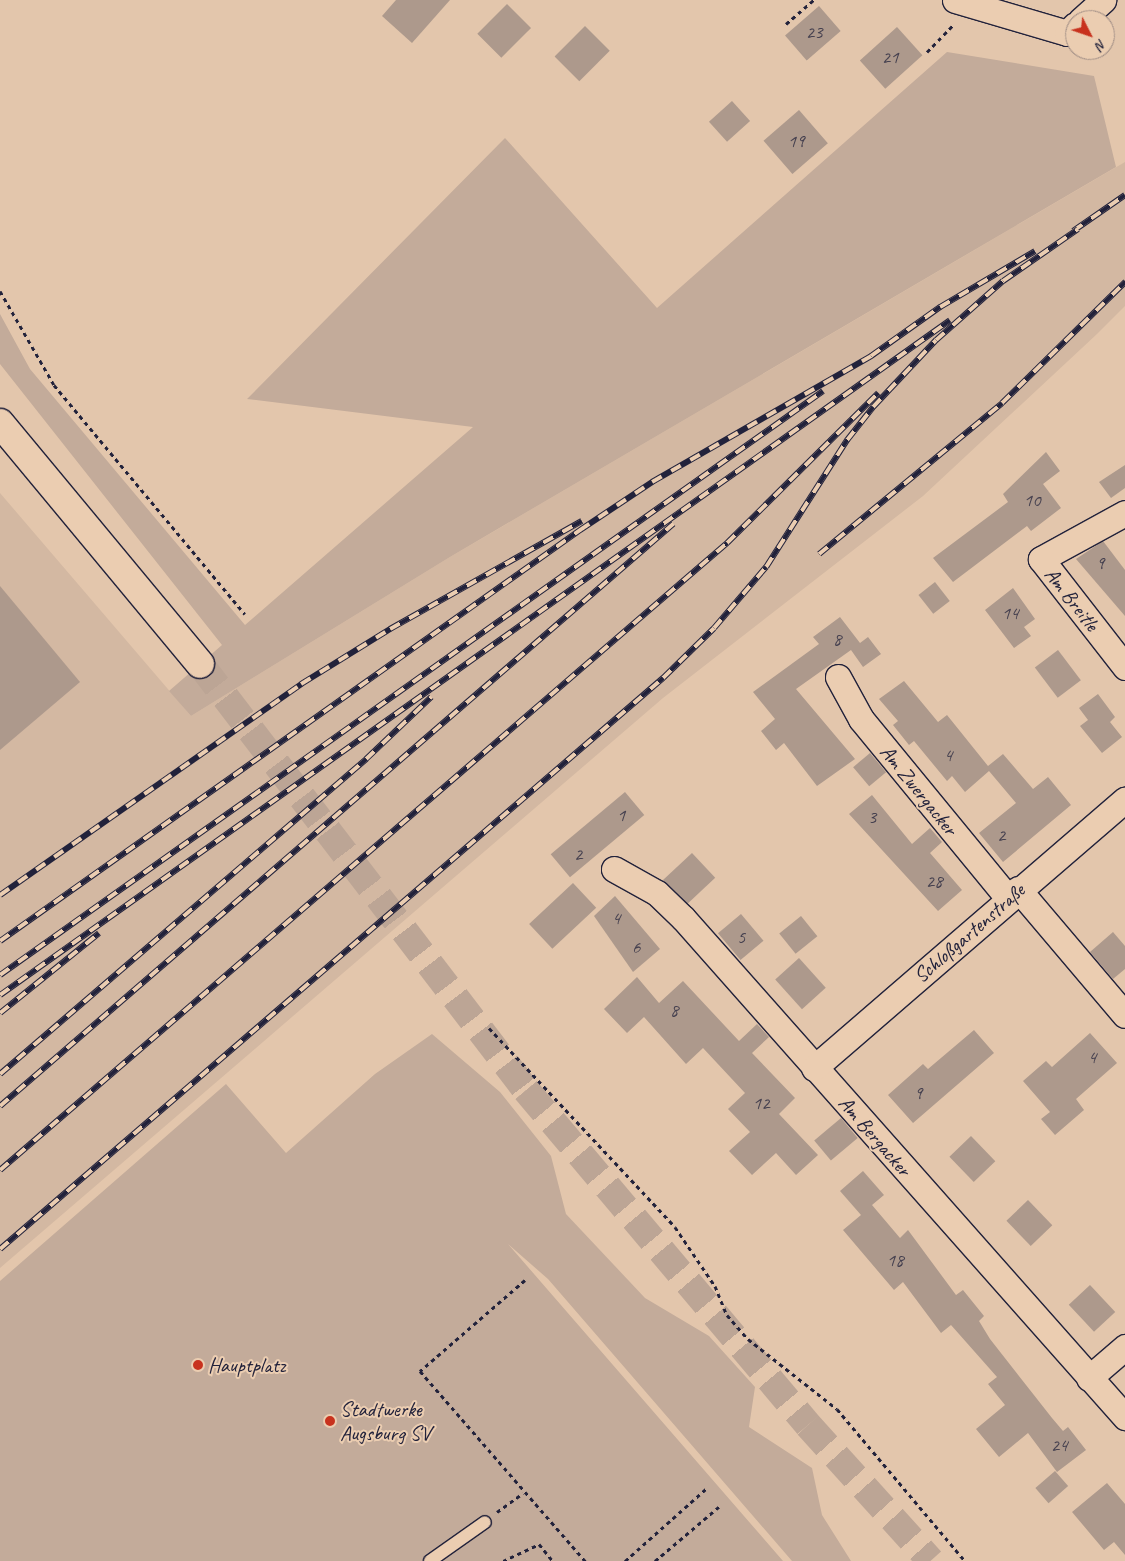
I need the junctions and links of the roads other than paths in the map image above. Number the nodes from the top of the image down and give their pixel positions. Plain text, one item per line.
1 (1103, 0) edge
2 (958, 1) edge
3 (1092, 10) edge
4 (1065, 32) edge
5 (0, 423) edge
6 (1125, 512) edge
7 (200, 664) tunnel mouth
8 (1125, 667) edge
9 (838, 677) dead end
10 (1125, 800) edge
11 (614, 869) dead end
12 (1013, 894) junction
13 (1125, 1016) edge
14 (814, 1068) junction
15 (1125, 1347) edge
16 (1089, 1378) junction
17 (1125, 1417) edge
18 (485, 1522) road end
19 (430, 1561) edge

1 - 3 street
2 - 4 street
5 - 7 main road
6 - 8 street, Am Breitle
9 - 12 street, Am Zwergacker
10 - 12 street, Schloßgartenstraße
11 - 14 street, Am Bergacker
12 - 13 street, Am Zwergacker
12 - 14 street, Schloßgartenstraße
14 - 16 street, Am Bergacker
15 - 16 street
16 - 17 street, Am Bergacker
18 - 19 lane

